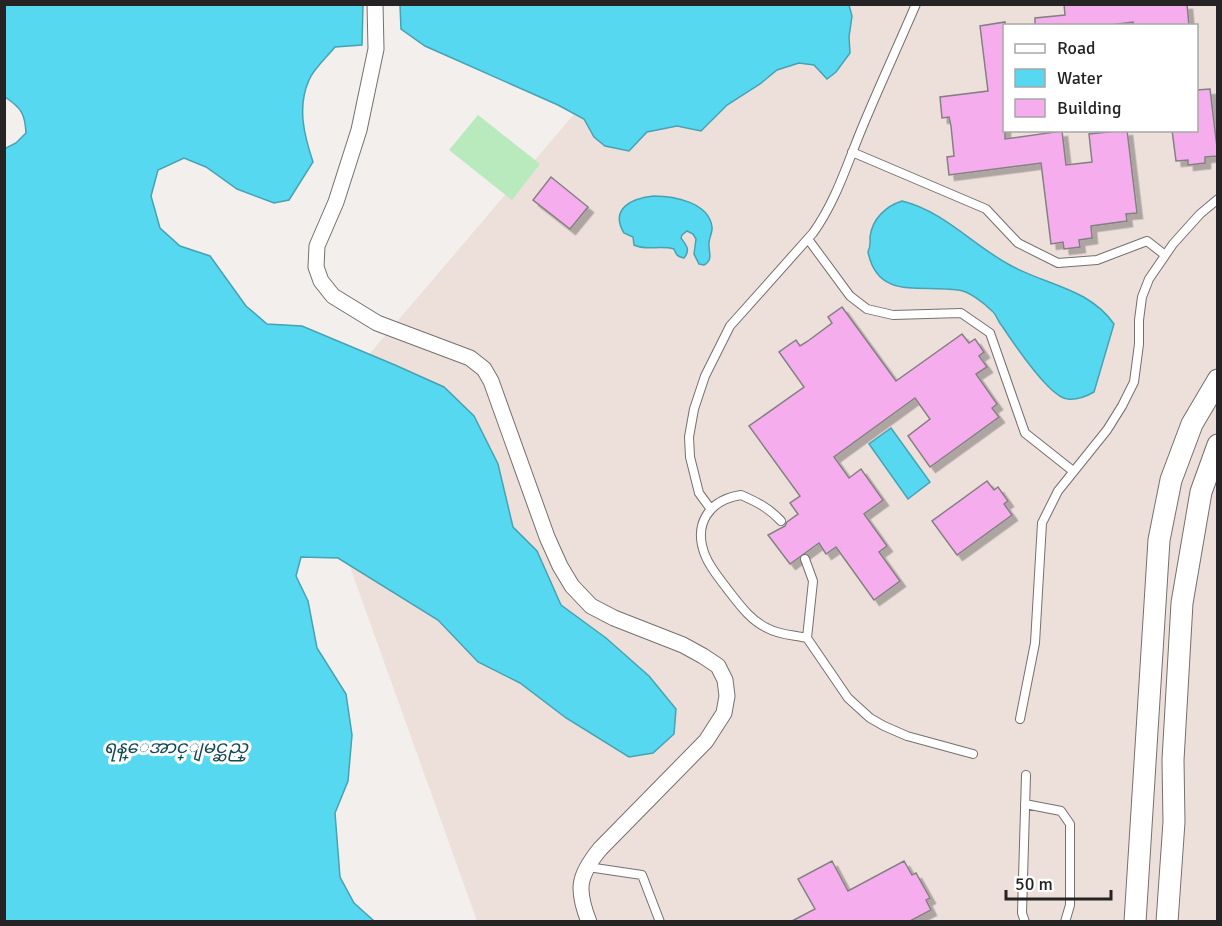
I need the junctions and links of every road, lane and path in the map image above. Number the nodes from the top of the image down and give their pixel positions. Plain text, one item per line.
1 (375, 4) edge
2 (916, 4) edge
3 (852, 152) junction
4 (1218, 200) edge
5 (808, 239) junction
6 (1165, 255) junction
7 (1218, 380) edge
8 (1218, 445) edge
9 (1073, 471) junction
10 (710, 508) junction
11 (781, 521) dead end
12 (805, 560) dead end
13 (807, 638) junction
14 (1020, 719) dead end
15 (974, 754) dead end
16 (1026, 775) dead end
17 (1025, 804) junction
18 (586, 867) junction
19 (589, 921) edge
20 (660, 921) edge
21 (1025, 921) edge
22 (1065, 921) edge
23 (1135, 921) edge
24 (1167, 921) edge

1 - 18 street
2 - 3 lane
3 - 5 lane
3 - 6 lane
4 - 6 lane
5 - 9 lane
5 - 10 lane
6 - 9 lane
7 - 23 main road
8 - 24 main road
9 - 14 lane
10 - 11 lane
10 - 13 lane
12 - 13 lane
13 - 15 lane
16 - 17 lane
17 - 21 lane
17 - 22 lane
18 - 19 street
18 - 20 lane

